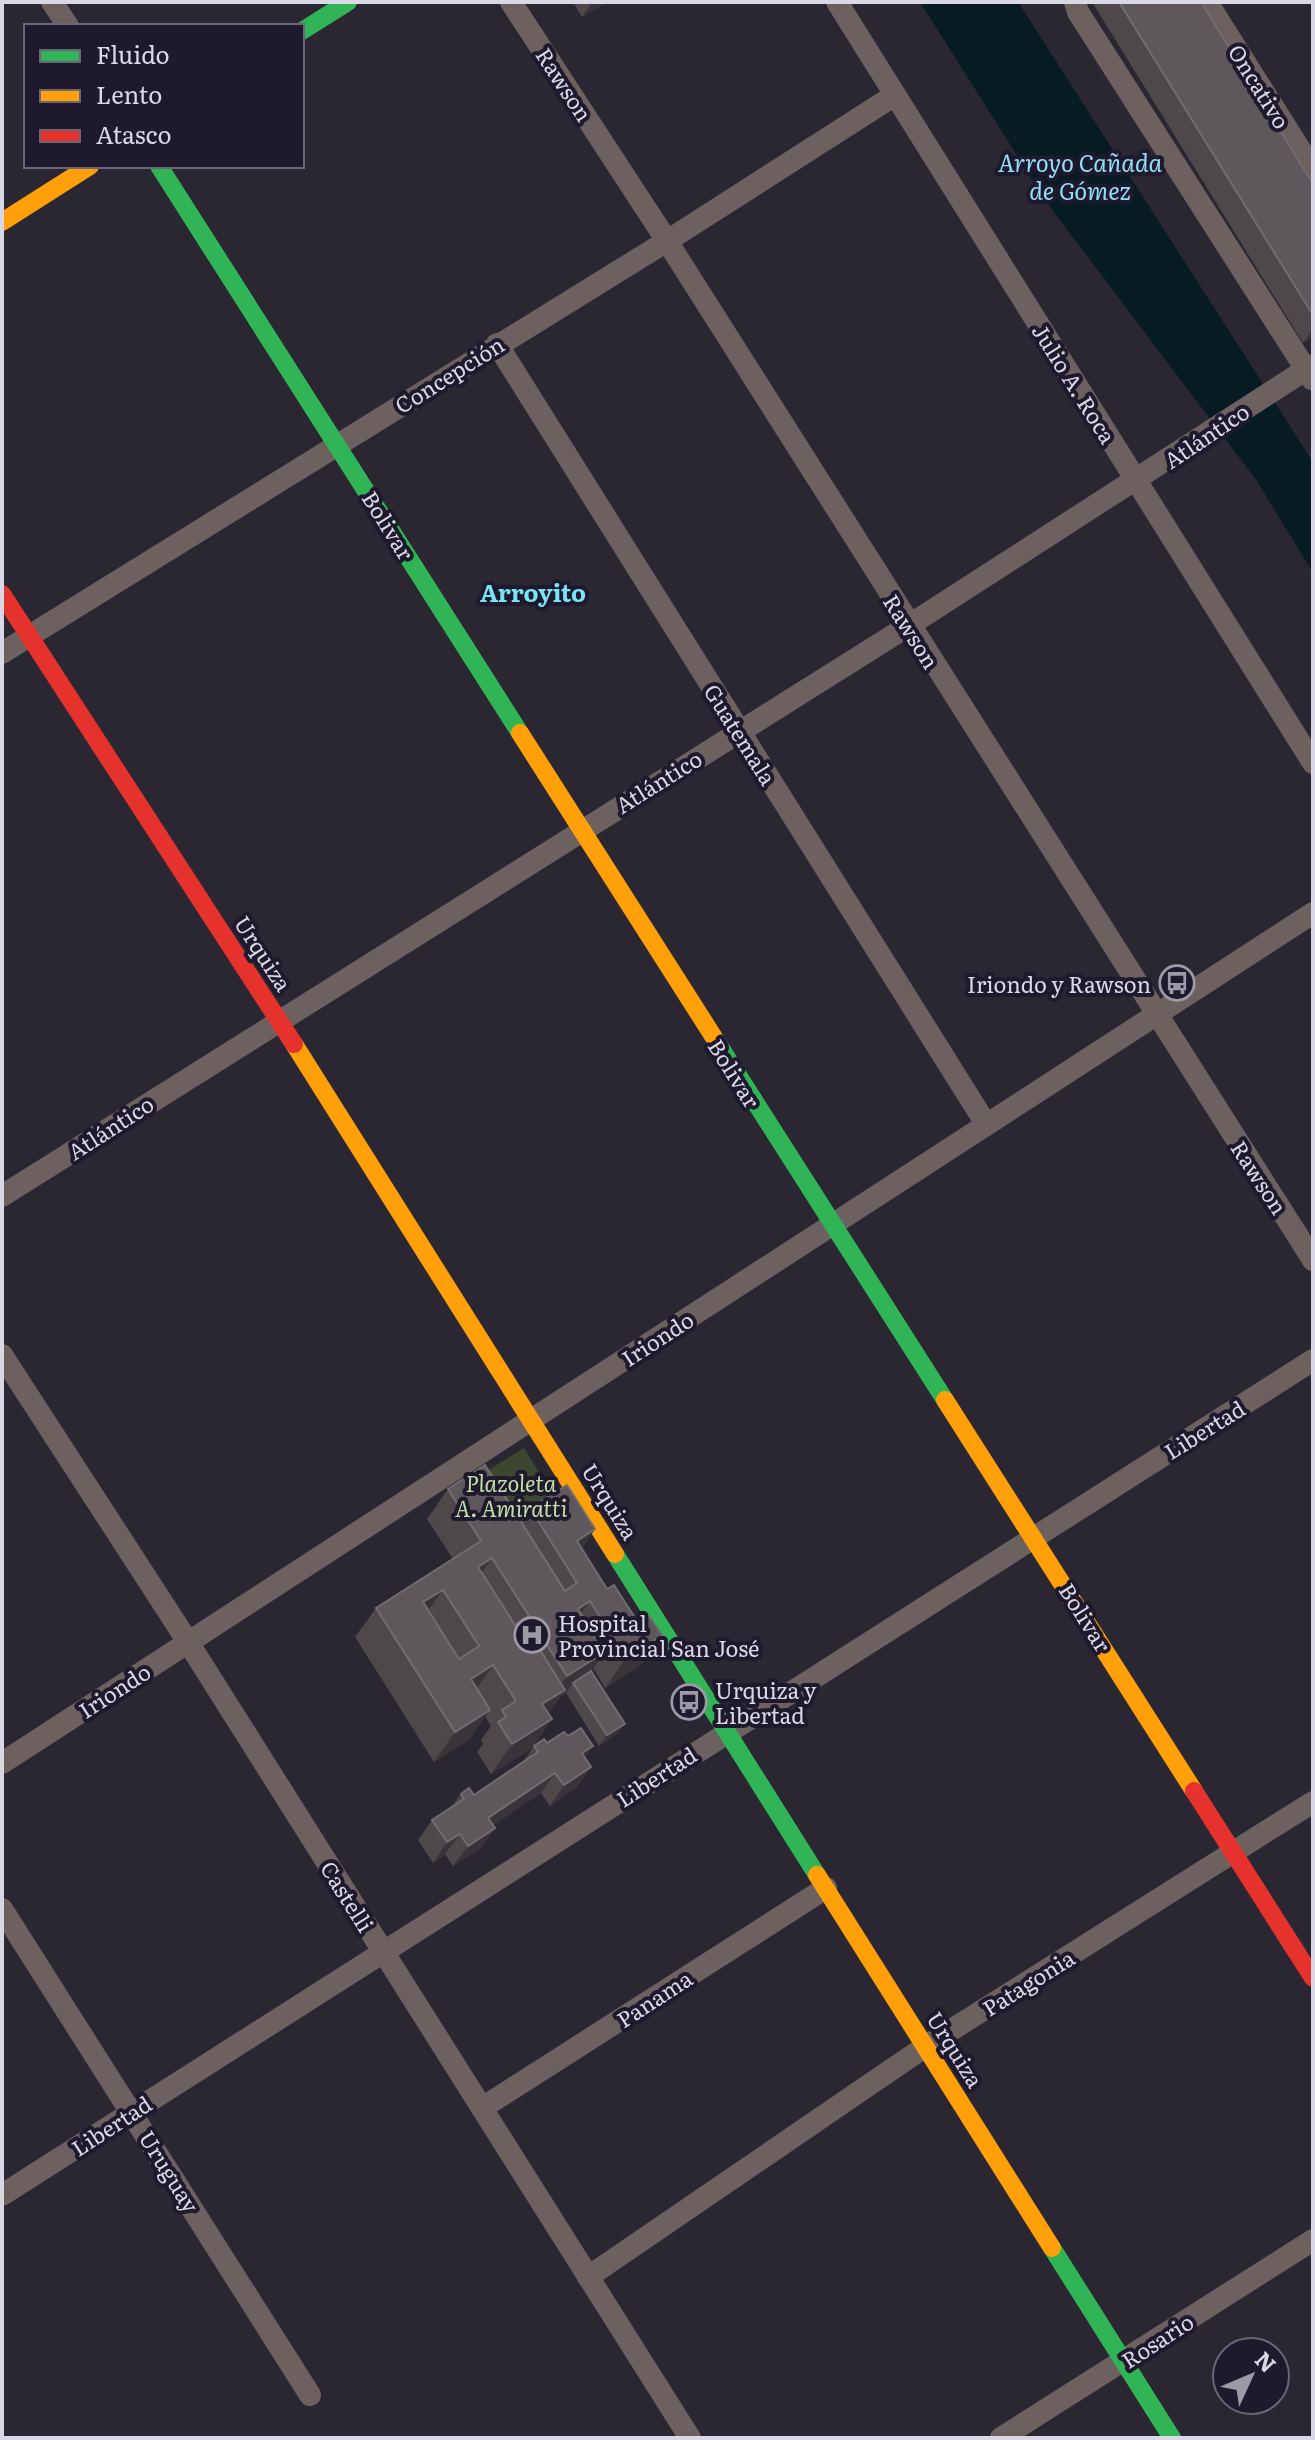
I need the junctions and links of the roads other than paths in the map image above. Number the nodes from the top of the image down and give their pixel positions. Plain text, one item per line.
1 (52, 2) edge
2 (348, 2) edge
3 (511, 2) edge
4 (837, 2) edge
5 (1075, 2) edge
6 (1207, 2) edge
7 (67, 24) edge
8 (304, 30) edge
9 (895, 95) junction
10 (87, 168) edge
11 (160, 168) edge
12 (1313, 170) edge
13 (2, 222) edge
14 (667, 241) junction
15 (497, 344) junction
16 (1306, 374) edge
17 (337, 443) junction
18 (1136, 481) junction
19 (2, 594) edge
20 (908, 626) junction
21 (29, 635) junction
22 (2, 653) edge
23 (738, 730) junction
24 (1313, 763) edge
25 (581, 829) junction
26 (1313, 913) edge
27 (1157, 1016) junction
28 (278, 1019) junction
29 (986, 1124) junction
30 (2, 1196) edge
31 (831, 1225) junction
32 (1313, 1260) edge
33 (2, 1355) edge
34 (1313, 1360) edge
35 (531, 1420) junction
36 (1034, 1536) junction
37 (188, 1642) junction
38 (726, 1730) junction
39 (2, 1763) edge
40 (1313, 1802) edge
41 (1234, 1851) junction
42 (826, 1888) junction
43 (2, 1909) edge
44 (383, 1952) junction
45 (1313, 1978) edge
46 (926, 2046) junction
47 (482, 2108) junction
48 (132, 2111) junction
49 (2, 2195) edge
50 (1313, 2240) edge
51 (588, 2277) junction
52 (1124, 2362) junction
53 (310, 2395) dead end
54 (690, 2438) edge
55 (1001, 2438) edge
56 (1172, 2438) edge

1 - 7 street
2 - 8 street
3 - 14 street, Rawson
4 - 9 street, Julio A. Roca
5 - 16 street
6 - 12 street, Oncativo
9 - 14 street, Concepción
9 - 18 street, Julio A. Roca
10 - 13 street
11 - 17 street, Bolivar
14 - 15 street, Concepción
14 - 20 street, Rawson
15 - 17 street, Concepción
15 - 23 street, Guatemala
16 - 18 street, Atlántico
17 - 21 street, Concepción
17 - 25 street, Bolivar
18 - 20 street, Atlántico
18 - 24 street, Julio A. Roca
19 - 21 street, Urquiza
20 - 23 street, Atlántico
20 - 27 street, Rawson
21 - 22 street, Concepción
21 - 28 street, Urquiza
23 - 25 street, Atlántico
23 - 29 street, Guatemala
25 - 28 street, Atlántico
25 - 31 street, Bolivar
26 - 27 street, Iriondo
27 - 29 street, Iriondo
27 - 32 street, Rawson
28 - 30 street, Atlántico
28 - 35 street, Urquiza
29 - 31 street, Iriondo
31 - 35 street, Iriondo
31 - 36 street, Bolivar
33 - 37 street, Castelli
34 - 36 street, Libertad
35 - 37 street, Iriondo
35 - 38 street, Urquiza
36 - 38 street, Libertad
36 - 41 street, Bolivar
37 - 39 street, Iriondo
37 - 44 street, Castelli
38 - 42 street, Urquiza
38 - 44 street, Libertad
40 - 41 street, Patagonia
41 - 45 street, Bolivar
41 - 46 street, Patagonia
42 - 46 street, Urquiza
42 - 47 street, Panama
43 - 48 street, Uruguay
44 - 47 street, Castelli
44 - 48 street, Libertad
46 - 51 street, Patagonia
46 - 52 street, Urquiza
47 - 51 street, Castelli
48 - 49 street, Libertad
48 - 53 street, Uruguay
50 - 52 street, Rosario
51 - 54 street, Castelli
52 - 55 street, Rosario
52 - 56 street, Urquiza

